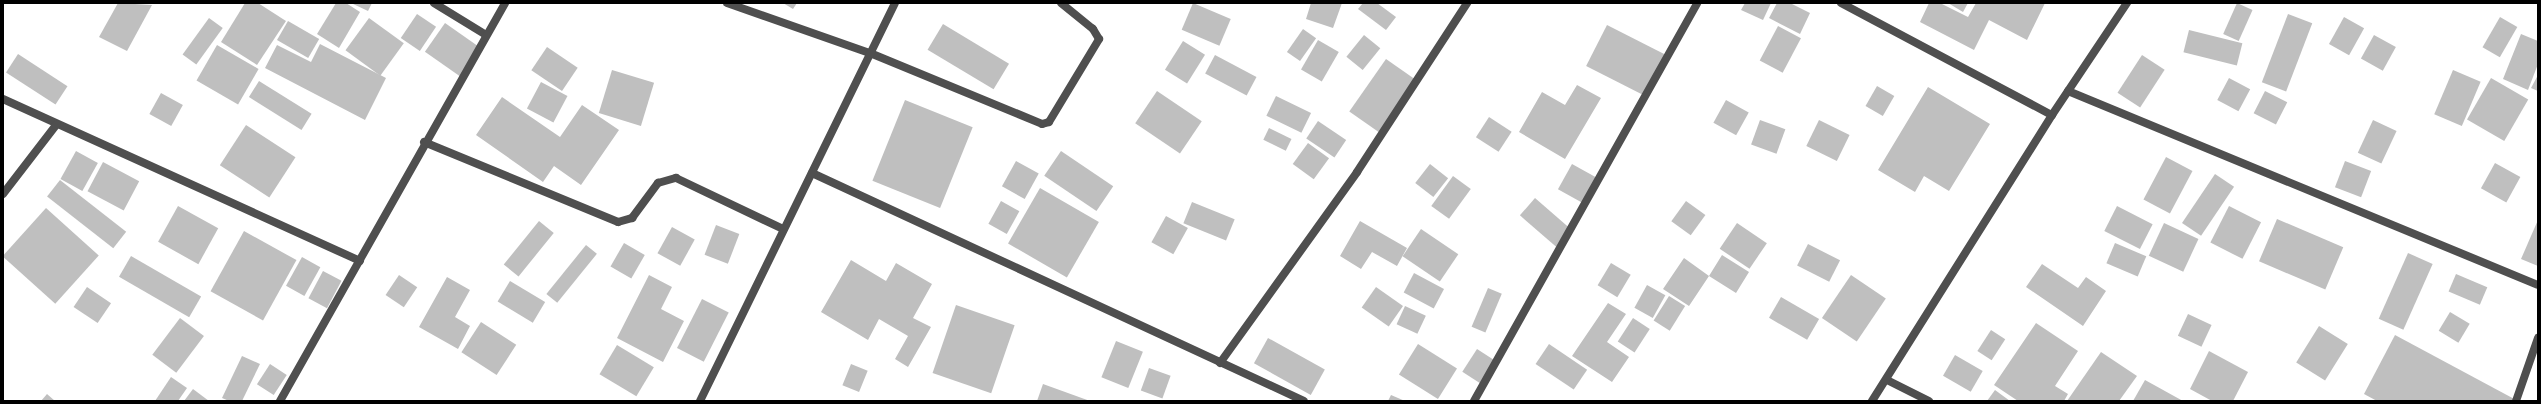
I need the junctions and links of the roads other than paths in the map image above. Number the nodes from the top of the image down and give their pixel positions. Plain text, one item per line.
1 (434, 3) edge
2 (505, 3) edge
3 (727, 3) edge
4 (895, 3) edge
5 (1061, 3) edge
6 (1467, 3) edge
7 (1697, 3) edge
8 (1841, 3) edge
9 (2127, 3) edge
10 (486, 35) junction
11 (870, 53) junction
12 (2068, 91) junction
13 (3, 98) edge
14 (2052, 115) junction
15 (58, 124) junction
16 (424, 142) junction
17 (812, 172) junction
18 (3, 194) edge
19 (783, 228) junction
20 (360, 261) junction
21 (2538, 285) edge
22 (2538, 338) edge
23 (1220, 364) junction
24 (1886, 380) junction
25 (1300, 400) edge
26 (280, 401) edge
27 (700, 401) edge
28 (1474, 401) edge
29 (1872, 401) edge
30 (1929, 401) edge
31 (2516, 401) edge

1 - 10 street
2 - 10 street
3 - 11 street
4 - 11 street
5 - 11 street
6 - 23 street
7 - 28 street
8 - 14 street
9 - 12 street
10 - 16 street
11 - 17 street
12 - 14 street
12 - 21 street
13 - 15 street
14 - 24 street
15 - 18 street
15 - 20 street
16 - 19 street
16 - 20 street
17 - 19 street
17 - 23 street
19 - 27 street
20 - 26 street
22 - 31 street
23 - 25 street
24 - 29 street
24 - 30 street

